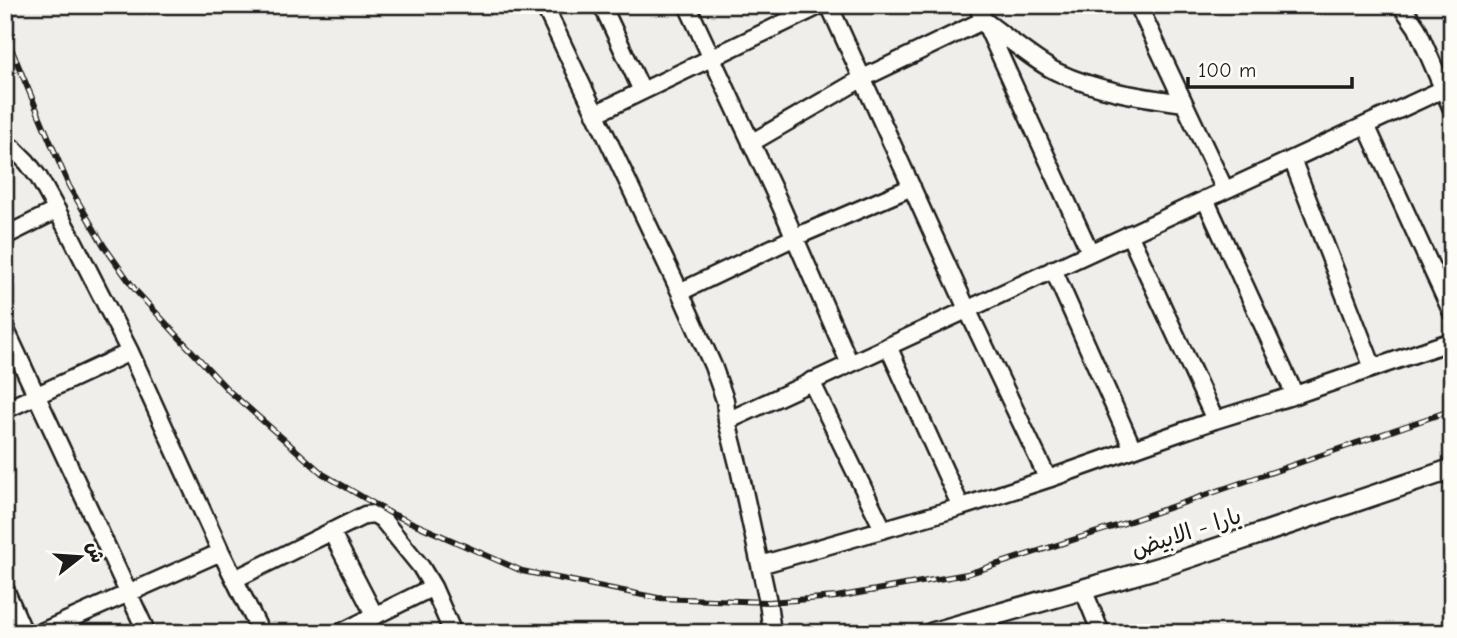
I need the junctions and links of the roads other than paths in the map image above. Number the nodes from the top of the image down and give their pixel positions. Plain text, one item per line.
1 (544, 5) edge
2 (602, 5) edge
3 (687, 5) edge
4 (821, 5) edge
5 (829, 5) edge
6 (1138, 5) edge
7 (1401, 5) edge
8 (981, 13) edge
9 (711, 58) junction
10 (863, 78) junction
11 (1447, 87) edge
12 (642, 91) junction
13 (1184, 103) junction
14 (1452, 109) edge
15 (595, 114) junction
16 (1366, 125) junction
17 (751, 143) junction
18 (5, 144) edge
19 (1292, 159) junction
20 (912, 187) junction
21 (1225, 190) junction
22 (1205, 199) junction
23 (57, 210) junction
24 (1129, 234) junction
25 (5, 236) edge
26 (795, 237) junction
27 (1090, 252) junction
28 (1053, 269) junction
29 (680, 292) junction
30 (967, 309) junction
31 (1452, 313) edge
32 (5, 328) edge
33 (1452, 341) edge
34 (888, 346) junction
35 (130, 352) junction
36 (850, 364) junction
37 (1373, 368) junction
38 (811, 381) junction
39 (36, 395) junction
40 (1295, 395) junction
41 (5, 410) edge
42 (1215, 420) junction
43 (727, 421) junction
44 (1133, 449) junction
45 (1452, 469) edge
46 (1048, 480) junction
47 (961, 507) junction
48 (883, 529) junction
49 (331, 531) junction
50 (220, 552) junction
51 (760, 565) junction
52 (234, 579) junction
53 (433, 587) junction
54 (5, 589) edge
55 (1083, 589) junction
56 (128, 593) junction
57 (375, 616) junction
58 (24, 633) edge
59 (39, 633) edge
60 (147, 633) edge
61 (261, 633) edge
62 (340, 633) edge
63 (453, 633) edge
64 (772, 633) edge
65 (932, 633) edge
66 (1101, 633) edge

1 - 15 street
2 - 12 street
3 - 9 street
4 - 9 street
5 - 10 street
6 - 13 street
7 - 11 street
8 - 10 street
8 - 13 street
8 - 27 street
9 - 12 street
9 - 17 street
10 - 17 street
10 - 20 street
11 - 14 street
11 - 16 street
12 - 15 street
13 - 21 street
15 - 29 street
16 - 19 street
16 - 31 street
17 - 26 street
18 - 23 street
19 - 21 street
19 - 37 street
20 - 26 street
20 - 30 street
21 - 22 street
22 - 24 street
22 - 40 street
23 - 25 street
23 - 35 street
24 - 27 street
24 - 42 street
26 - 29 street
26 - 36 street
27 - 28 street
28 - 30 street
28 - 44 street
29 - 43 street
30 - 34 street
30 - 46 street
32 - 39 street
33 - 37 street
34 - 36 street
34 - 47 street
35 - 39 street
35 - 50 street
36 - 38 street
37 - 40 street
38 - 43 street
38 - 48 street
39 - 41 street
39 - 56 street
40 - 42 street
42 - 44 street
43 - 51 street
44 - 46 street
45 - 55 main road, بارا - الابيض
46 - 47 street
47 - 48 street
48 - 51 street
49 - 52 street
49 - 53 street
49 - 57 street
50 - 52 street
50 - 56 street
51 - 64 street
52 - 61 street
53 - 57 street
53 - 63 street
54 - 58 street
55 - 65 main road, بارا - الابيض
55 - 66 street
56 - 59 street
56 - 60 street
57 - 62 street

